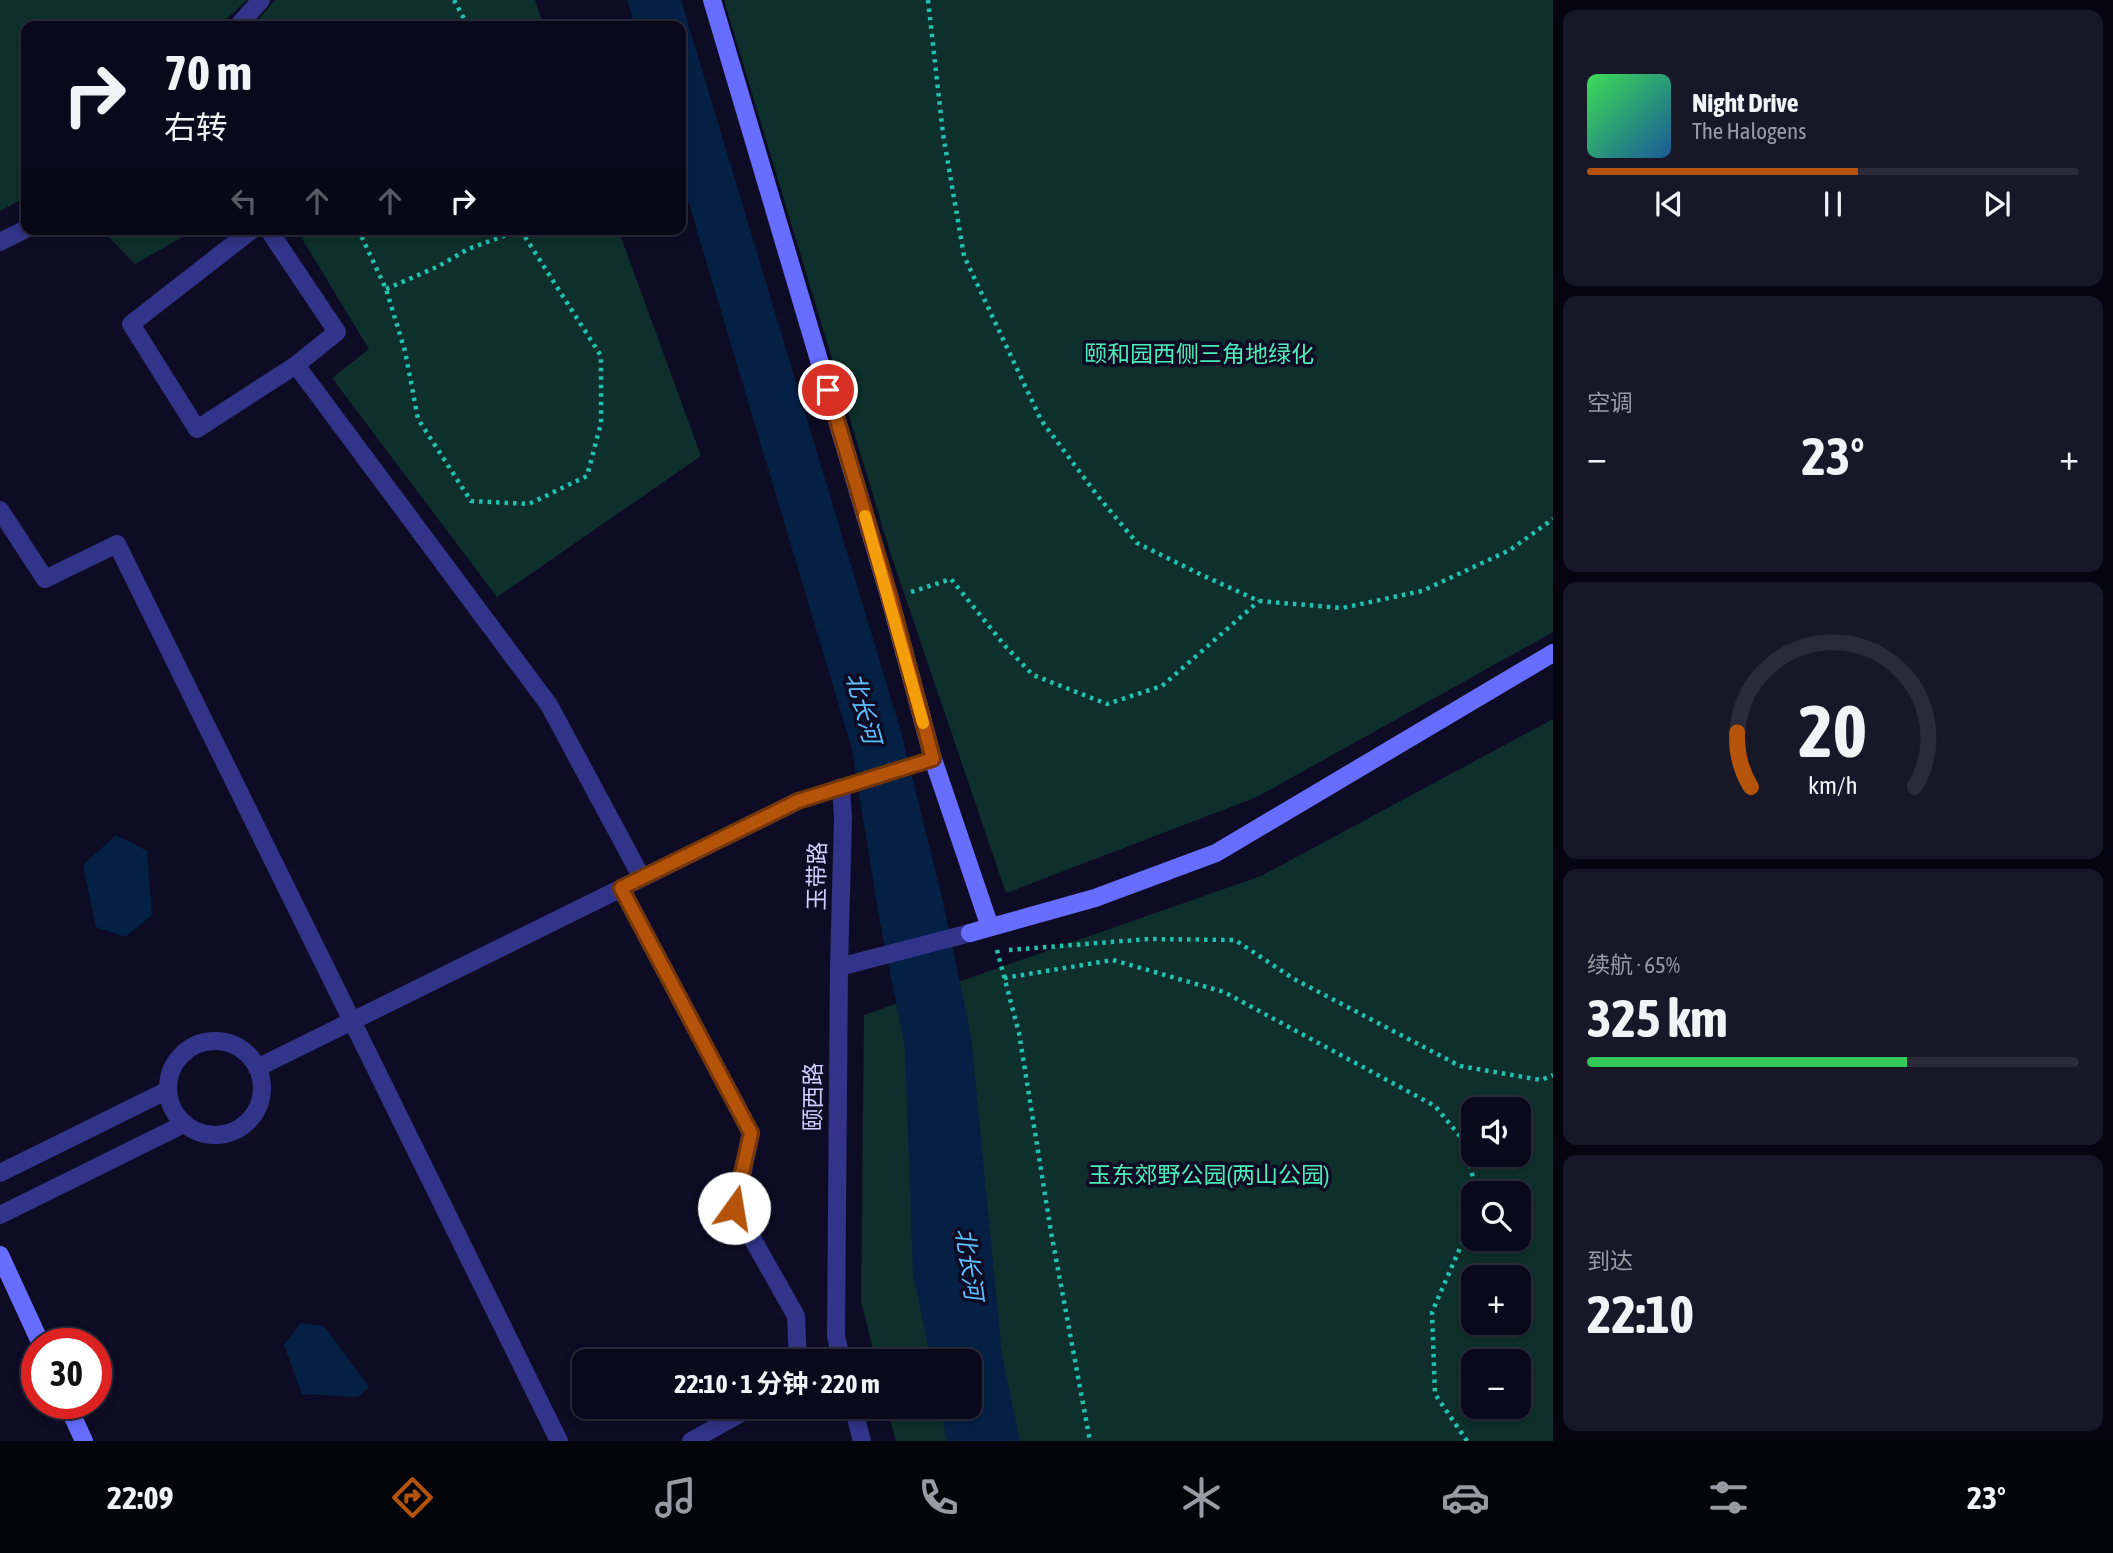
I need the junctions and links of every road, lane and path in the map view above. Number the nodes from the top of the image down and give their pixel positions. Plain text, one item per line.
1 (261, 0) edge
2 (454, 0) edge
3 (712, 0) edge
4 (928, 0) edge
5 (242, 21) edge
6 (465, 21) edge
7 (21, 232) edge
8 (245, 235) edge
9 (272, 235) edge
10 (361, 235) edge
11 (506, 235) edge
12 (523, 235) edge
13 (0, 242) edge
14 (386, 289) junction
15 (296, 365) junction
16 (0, 510) edge
17 (1553, 519) edge
18 (890, 598) junction
19 (1259, 601) junction
20 (1553, 653) edge
21 (926, 762) junction
22 (849, 784) junction
23 (798, 801) joint
24 (642, 878) junction
25 (621, 888) junction
26 (990, 927) junction
27 (997, 951) junction
28 (839, 967) junction
29 (1004, 978) junction
30 (352, 1021) junction
31 (257, 1068) junction
32 (1553, 1075) edge
33 (168, 1090) junction
34 (184, 1124) junction
35 (0, 1173) edge
36 (1474, 1181) edge
37 (0, 1215) edge
38 (1461, 1246) edge
39 (0, 1255) edge
40 (34, 1328) edge
41 (797, 1349) edge
42 (839, 1349) edge
43 (74, 1419) edge
44 (730, 1419) edge
45 (856, 1419) edge
46 (84, 1441) edge
47 (559, 1441) edge
48 (691, 1441) edge
49 (862, 1441) edge
50 (1090, 1441) edge
51 (1467, 1441) edge

1 - 5 street
2 - 6 path
3 - 18 street
4 - 19 path
7 - 13 street
8 - 15 street
9 - 15 street
10 - 14 path
11 - 14 path
12 - 14 path
15 - 24 street
16 - 30 street
17 - 19 path
18 - 19 path
18 - 21 street
20 - 26 street
21 - 22 lane
21 - 26 street
22 - 23 lane
22 - 28 street, 玉带路
23 - 24 street
24 - 25 street
25 - 30 street
25 - 41 street
26 - 27 path
26 - 28 street
27 - 29 path
27 - 32 path
28 - 42 street, 颐西路
29 - 36 path
29 - 50 path
30 - 31 street
30 - 47 street
31 - 33 street
31 - 34 street
33 - 34 street
33 - 35 street
34 - 37 street
38 - 51 path
39 - 40 street
43 - 46 street
44 - 48 street
45 - 49 street

